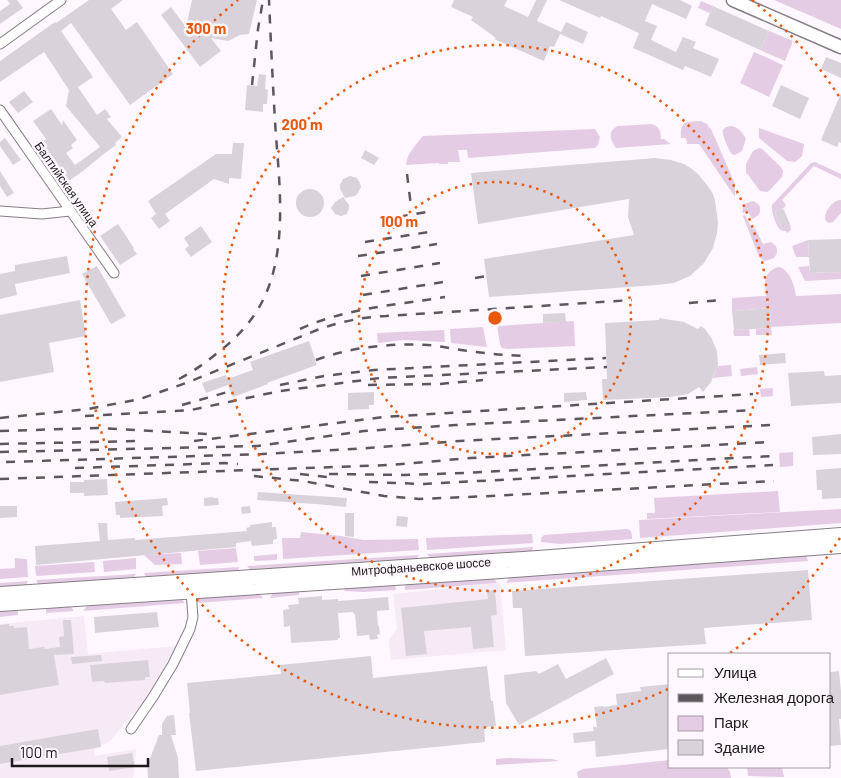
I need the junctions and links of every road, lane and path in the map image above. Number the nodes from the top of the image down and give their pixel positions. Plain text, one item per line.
1 (61, 0) edge
2 (733, 0) edge
3 (0, 44) edge
4 (841, 47) edge
5 (0, 110) edge
6 (0, 211) edge
7 (70, 211) junction
8 (114, 273) dead end
9 (841, 535) edge
10 (841, 546) edge
11 (191, 592) junction
12 (0, 594) edge
13 (0, 604) edge
14 (131, 729) dead end

1 - 3 street
2 - 4 main road
5 - 7 street, Балтийская улица
6 - 7 street
7 - 8 street, Балтийская улица
9 - 12 main road, Митрофаньевское шоссе
10 - 11 main road, Митрофаньевское шоссе
11 - 13 main road, Митрофаньевское шоссе
11 - 14 street

